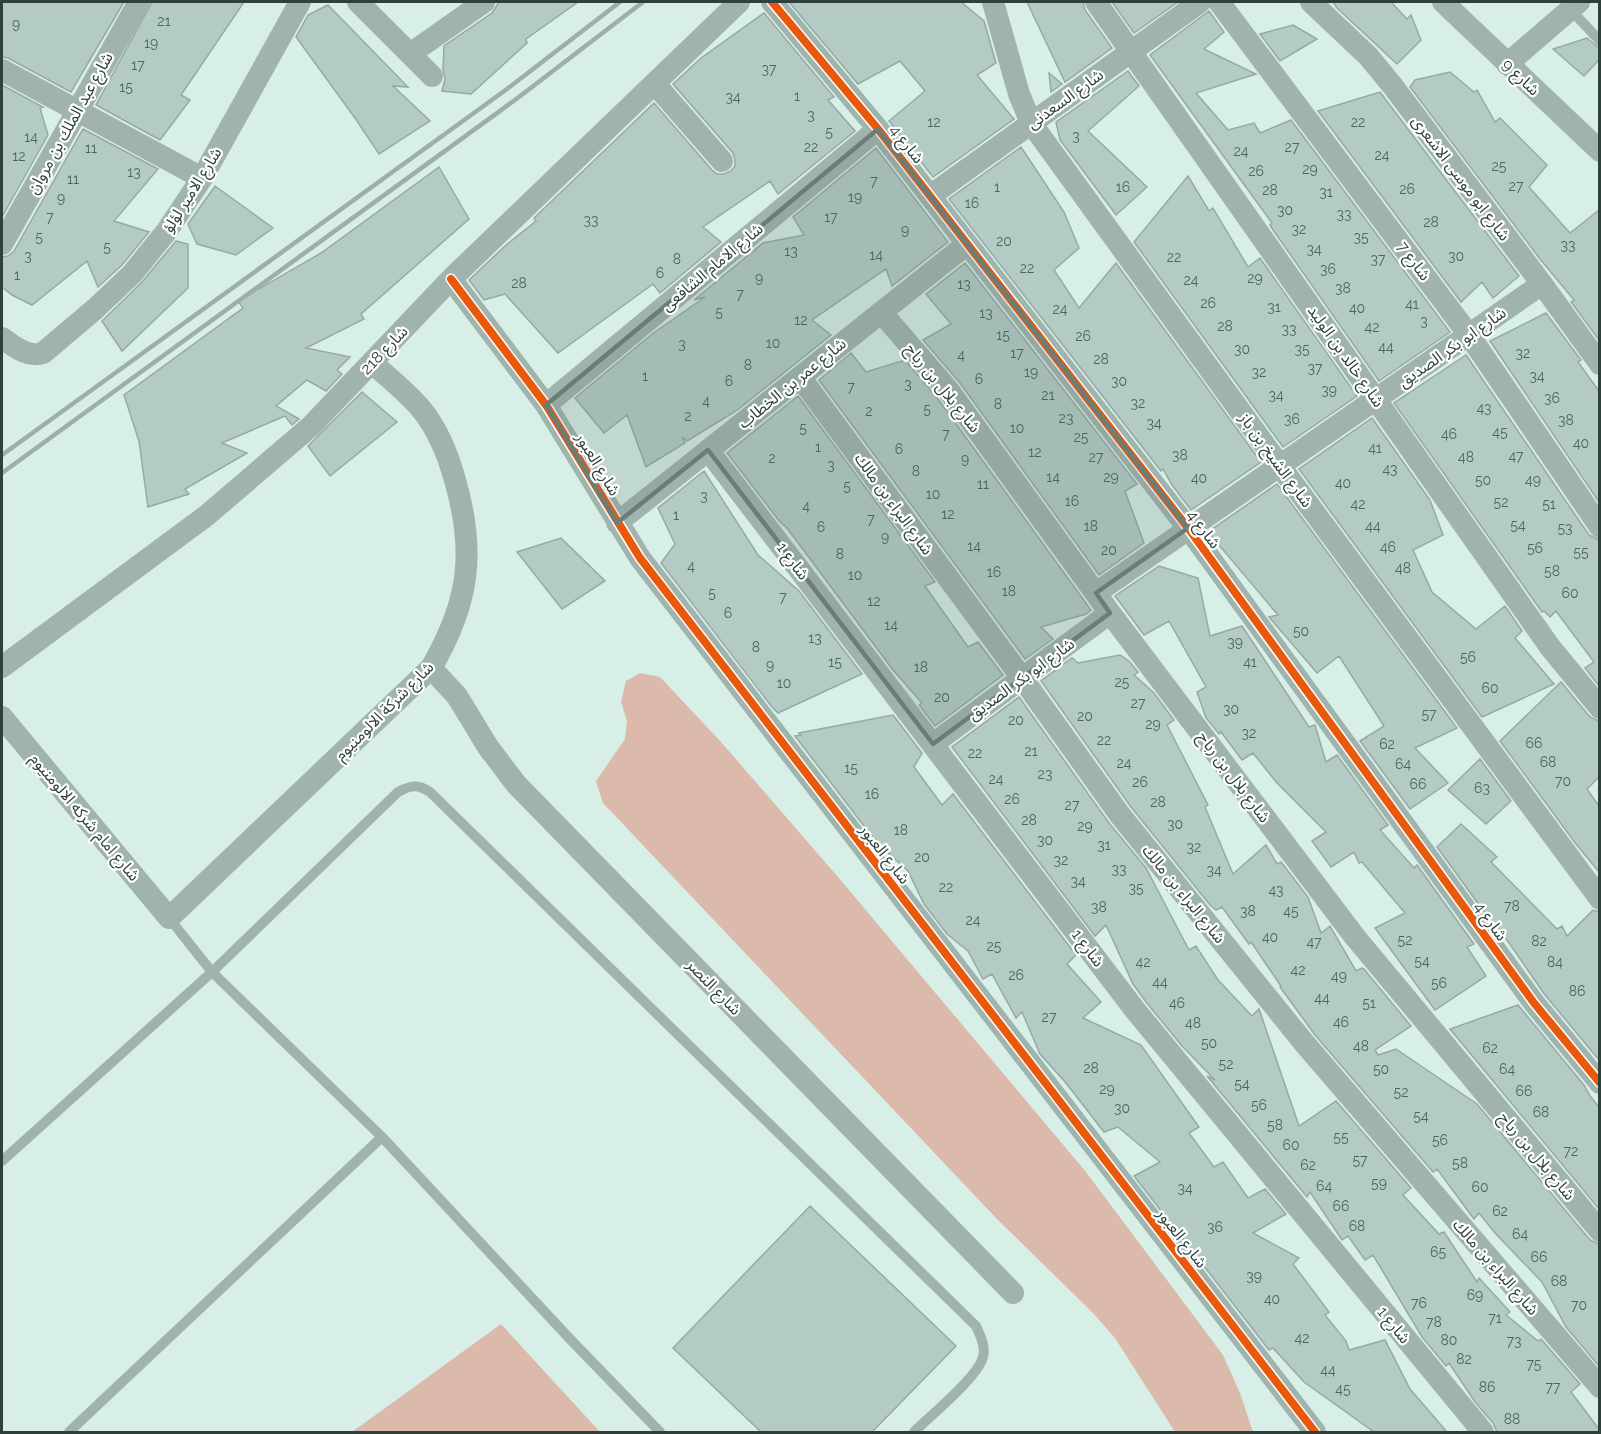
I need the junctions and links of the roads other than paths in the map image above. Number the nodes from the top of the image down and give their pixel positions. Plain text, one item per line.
1 (139, 2) edge
2 (300, 2) edge
3 (358, 2) edge
4 (484, 2) edge
5 (739, 2) edge
6 (772, 2) edge
7 (993, 2) edge
8 (1096, 2) edge
9 (1200, 2) edge
10 (1219, 2) edge
11 (1311, 2) edge
12 (1443, 2) edge
13 (1575, 5) edge
14 (1599, 41) edge
15 (1132, 50) junction
16 (410, 54) junction
17 (1507, 64) junction
18 (2, 70) edge
19 (432, 76) dead end
20 (655, 84) junction
21 (77, 111) junction
22 (1031, 123) junction
23 (878, 129) junction
24 (1599, 151) edge
25 (722, 160) dead end
26 (202, 178) junction
27 (930, 196) junction
28 (2, 244) edge
29 (967, 244) junction
30 (451, 279) junction
31 (1542, 284) junction
32 (881, 312) junction
33 (1469, 335) junction
34 (4, 344) edge
35 (372, 363) junction
36 (1599, 364) edge
37 (800, 377) junction
38 (1376, 399) junction
39 (546, 405) junction
40 (708, 450) junction
41 (1280, 466) junction
42 (617, 523) junction
43 (1599, 527) edge
44 (1188, 528) junction
45 (1096, 593) junction
46 (1110, 613) junction
47 (2, 667) edge
48 (431, 668) junction
49 (1022, 678) junction
50 (1599, 708) edge
51 (2, 717) edge
52 (933, 744) junction
53 (1599, 899) edge
54 (169, 918) junction
55 (212, 972) junction
56 (1599, 1083) edge
57 (382, 1137) junction
58 (2, 1161) edge
59 (1599, 1231) edge
60 (1012, 1293) dead end
61 (1599, 1388) edge
62 (69, 1432) edge
63 (660, 1432) edge
64 (914, 1432) edge
65 (1315, 1432) edge
66 (1483, 1432) edge

1 - 21 street, شارع عبد الملك بن مروان
2 - 26 street, شارع الامير لؤلؤ
3 - 16 street
4 - 16 street
5 - 20 street, شارع 218
6 - 23 street, شارع 4
7 - 22 street, شارع الشيخ بن باز
8 - 15 street, شارع خالد بن الوليد
9 - 15 street, شارع السعدنى
10 - 33 street, شارع 7
11 - 31 street, شارع ابو موسى الاشعرى
12 - 17 street, شارع 9
13 - 14 lane
13 - 17 street
15 - 22 street, شارع السعدنى
15 - 38 street, شارع خالد بن الوليد
16 - 19 street
17 - 24 street, شارع 9
18 - 21 street
20 - 25 street
20 - 30 street, شارع 218
21 - 26 street
21 - 28 street, شارع عبد الملك بن مروان
22 - 27 street, شارع السعدنى
22 - 41 street, شارع الشيخ بن باز
23 - 27 street, شارع 4
23 - 39 street, شارع الامام الشافعى
26 - 34 street, شارع الامير لؤلؤ
27 - 29 street, شارع 4
29 - 32 street, شارع عمر بن الخطاب
29 - 44 street, شارع 4
30 - 35 street, شارع 218
30 - 39 street, شارع العبور
31 - 33 street, شارع ابو بكر الصديق
31 - 36 street, شارع ابو موسى الاشعرى
32 - 37 street, شارع عمر بن الخطاب
32 - 45 street, شارع بلال بن رباح
33 - 38 street, شارع ابو بكر الصديق
33 - 43 street, شارع 7
35 - 47 street, شارع 218
35 - 48 street, شارع شركة الالومنيوم
37 - 40 street, شارع عمر بن الخطاب
37 - 49 street, شارع البراء بن مالك
38 - 41 street, شارع ابو بكر الصديق
38 - 50 street, شارع خالد بن الوليد
39 - 42 street, شارع العبور
40 - 42 street, شارع عمر بن الخطاب
40 - 52 street, شارع 1
41 - 44 street, شارع ابو بكر الصديق
41 - 53 street, شارع الشيخ بن باز
42 - 65 street, شارع العبور
44 - 45 street, شارع ابو بكر الصديق
44 - 56 street, شارع 4
45 - 46 street, شارع بلال بن رباح
46 - 49 street, شارع ابو بكر الصديق
46 - 59 street, شارع بلال بن رباح
48 - 54 street, شارع شركة الالومنيوم
48 - 60 street, شارع النصر
49 - 52 street, شارع ابو بكر الصديق
49 - 61 street, شارع البراء بن مالك
51 - 54 street, شارع امام شركه الالومنيوم
52 - 66 street, شارع 1
54 - 55 lane
55 - 57 lane
55 - 58 lane
55 - 64 lane
57 - 62 lane
57 - 63 lane

